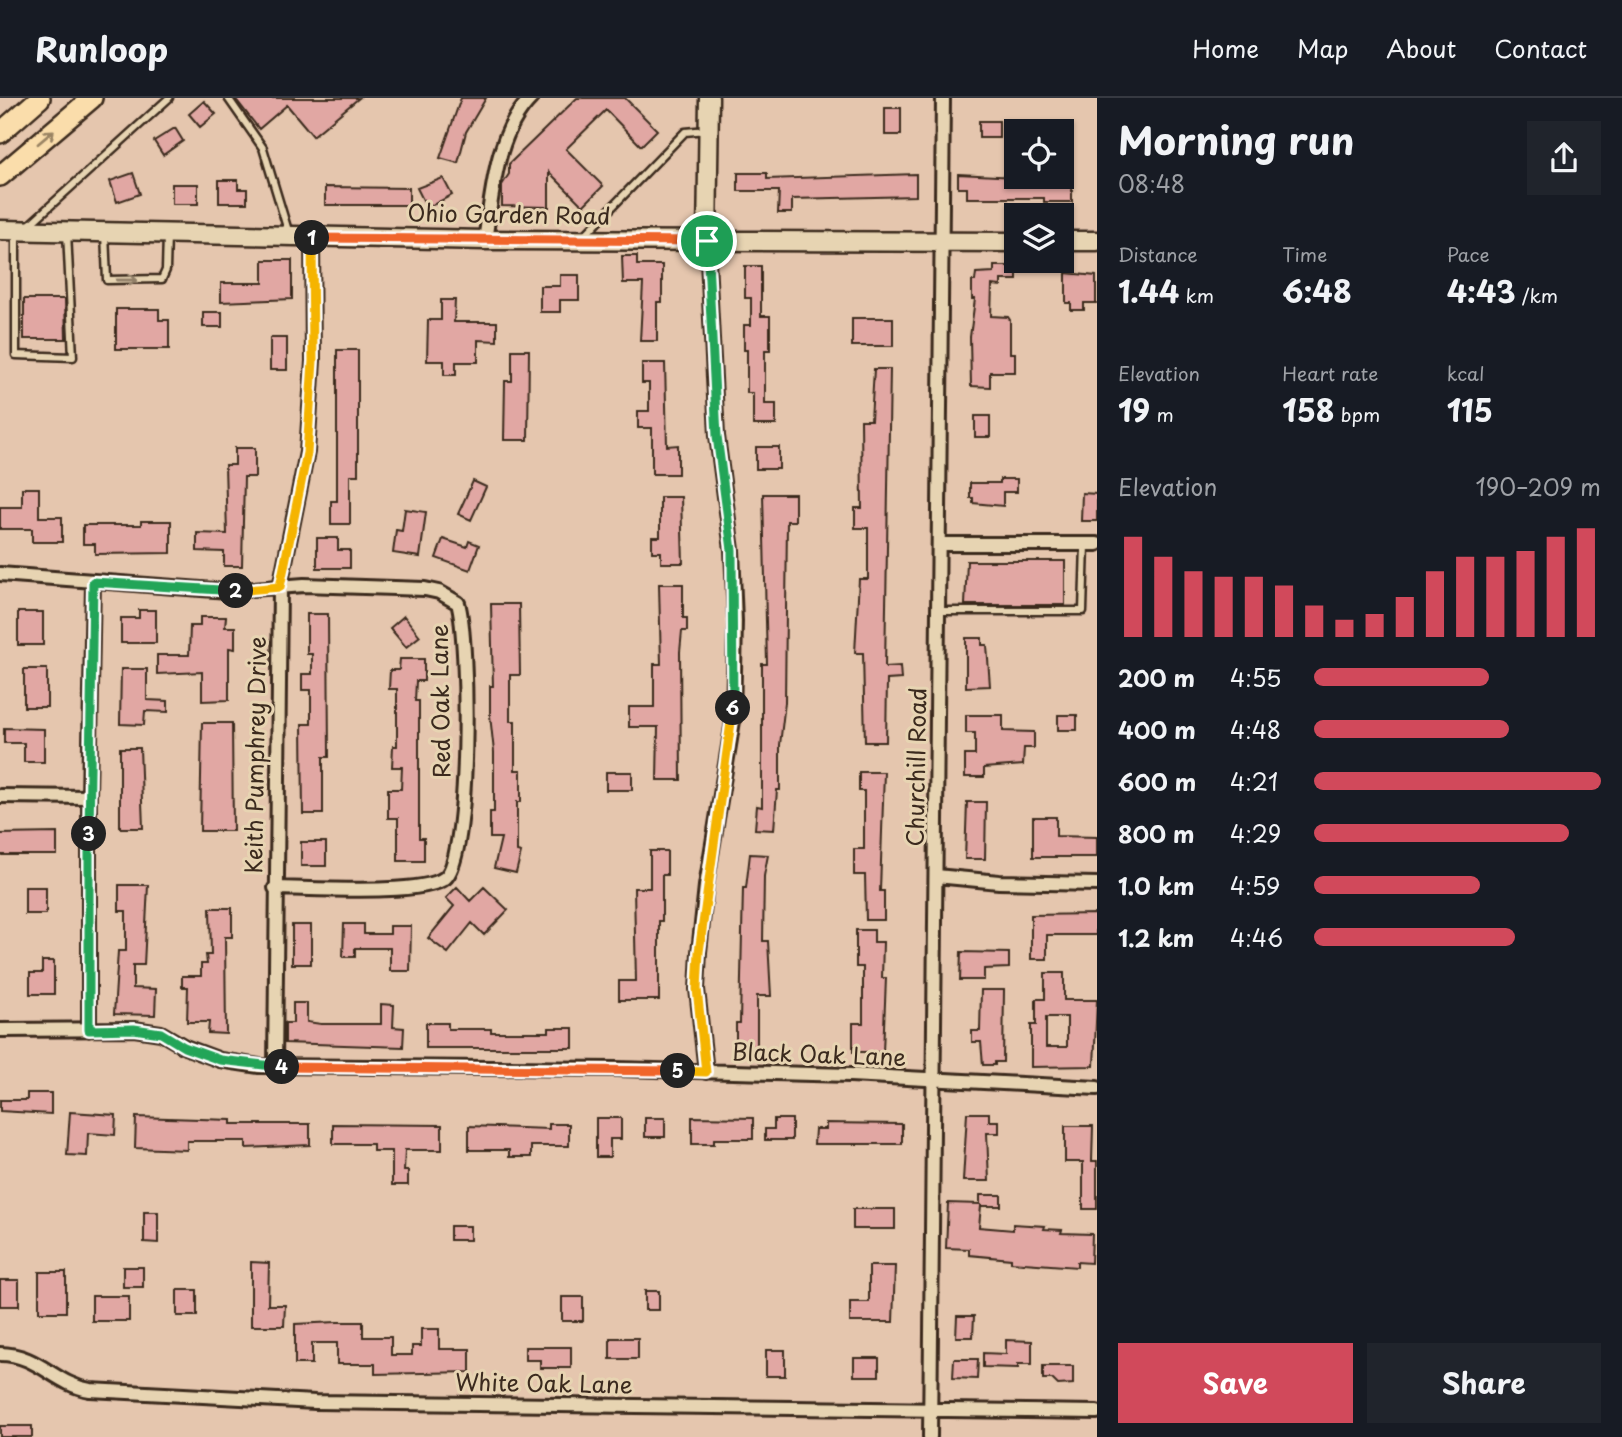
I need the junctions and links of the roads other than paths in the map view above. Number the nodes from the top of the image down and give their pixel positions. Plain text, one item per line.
1 (40, 98) edge
2 (92, 98) edge
3 (169, 98) edge
4 (228, 98) edge
5 (531, 98) edge
6 (709, 98) edge
7 (943, 98) edge
8 (24, 112) junction
9 (709, 130) junction
10 (0, 133) edge
11 (0, 148) edge
12 (0, 176) edge
13 (13, 230) edge
14 (67, 230) junction
15 (105, 231) junction
16 (167, 233) junction
17 (290, 236) junction
18 (312, 237) junction
19 (485, 240) junction
20 (580, 240) junction
21 (707, 241) junction
22 (1074, 241) edge
23 (1097, 241) edge
24 (1004, 242) edge
25 (943, 243) junction
26 (940, 544) junction
27 (1091, 544) edge
28 (0, 574) edge
29 (93, 582) junction
30 (280, 587) junction
31 (940, 611) junction
32 (0, 796) edge
33 (89, 797) junction
34 (936, 876) junction
35 (1097, 884) edge
36 (275, 888) junction
37 (0, 1030) edge
38 (89, 1030) junction
39 (275, 1066) junction
40 (706, 1072) junction
41 (936, 1080) junction
42 (1097, 1088) edge
43 (0, 1354) edge
44 (930, 1409) junction
45 (1097, 1412) edge
46 (930, 1437) edge

1 - 8 main road
12 -> 2 main road
3 - 13 lane
4 - 17 lane
5 - 19 street
6 - 9 street
7 - 25 street, Churchill Road
8 - 10 main road
8 - 11 main road
9 - 20 lane
9 - 21 street
13 - 14 street, Ohio Garden Road
13 - 14 lane
14 - 15 street, Ohio Garden Road
15 - 16 street, Ohio Garden Road
15 -> 16 lane
16 - 17 street, Ohio Garden Road
17 - 18 street, Ohio Garden Road
18 - 19 street, Ohio Garden Road
18 - 30 street, Keith Pumphrey Drive
19 - 20 street, Ohio Garden Road
20 - 21 street, Ohio Garden Road
21 - 25 street, Ohio Garden Road
21 - 40 street
22 - 23 street
24 - 25 street, Ohio Garden Road
25 - 26 street, Churchill Road
26 - 27 street
26 - 31 street, Churchill Road
27 - 31 lane
28 - 29 street, Red Oak Lane
29 - 30 street, Red Oak Lane
29 - 33 street
30 - 36 street, Keith Pumphrey Drive
30 - 36 street, Red Oak Lane
31 - 34 street, Churchill Road
32 - 33 street
33 - 38 street
34 - 35 street
34 - 41 street, Churchill Road
36 - 39 street, Keith Pumphrey Drive
37 - 38 street, Black Oak Lane
38 - 39 street, Black Oak Lane
39 - 40 street, Black Oak Lane
40 - 41 street, Black Oak Lane
41 - 42 street, Black Oak Lane
41 - 44 street, Churchill Road
43 - 44 street, White Oak Lane
44 - 45 street, White Oak Lane
44 - 46 street, Churchill Road

